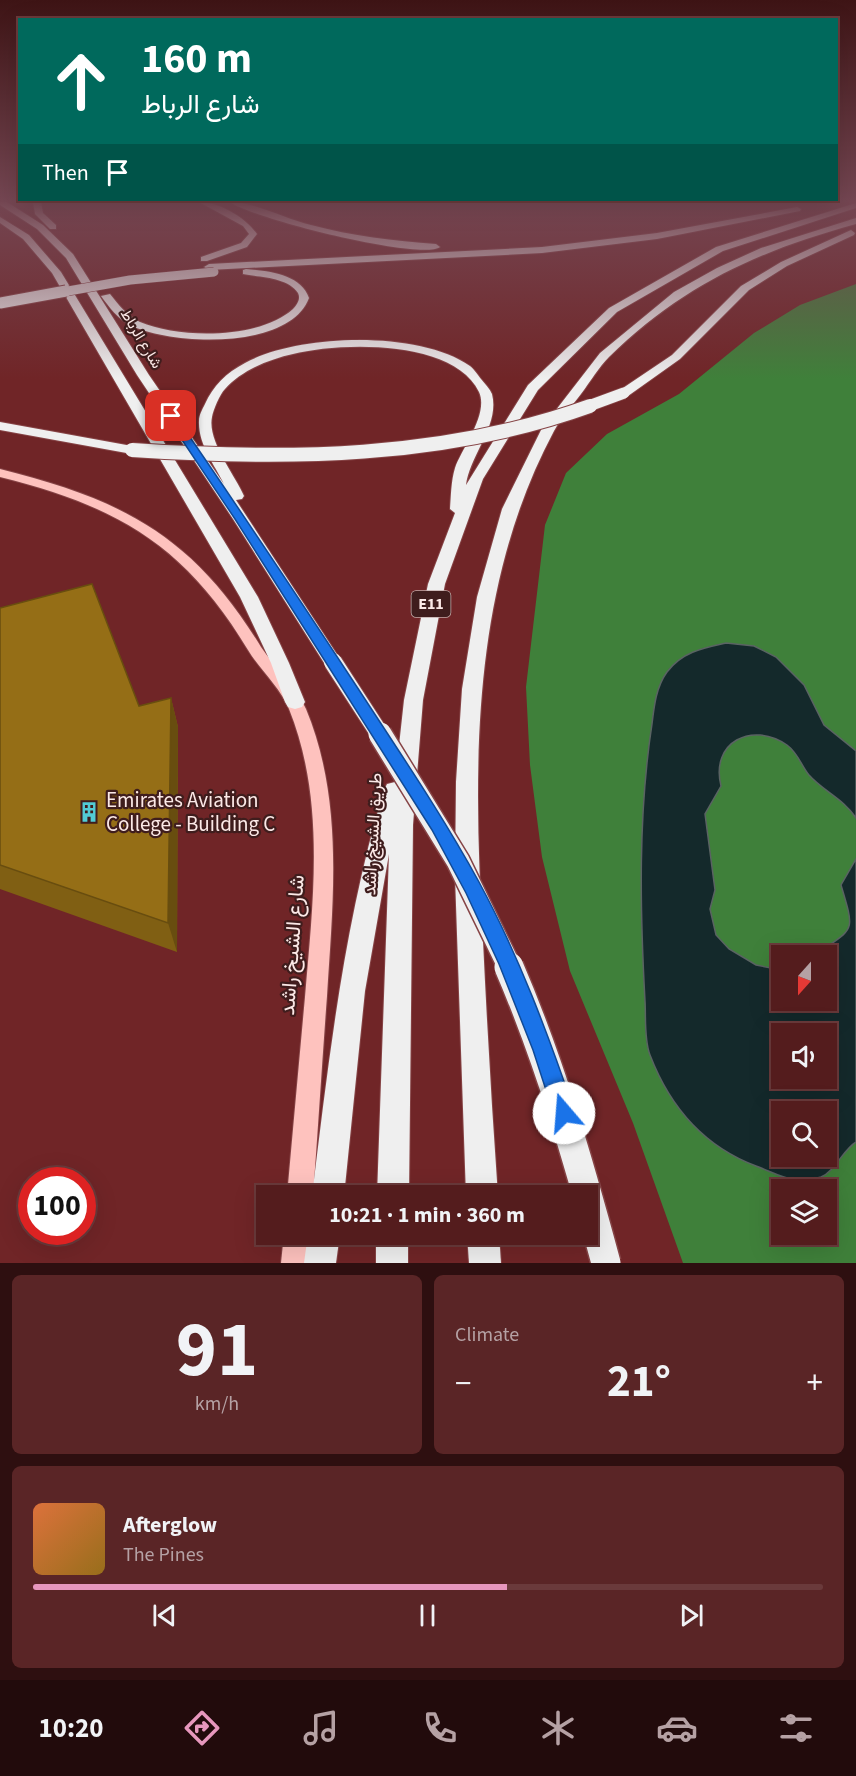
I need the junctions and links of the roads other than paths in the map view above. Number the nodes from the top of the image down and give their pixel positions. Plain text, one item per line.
1 (47, 261) edge
2 (73, 261) edge
3 (212, 261) edge
4 (313, 261) edge
5 (691, 261) edge
6 (741, 261) edge
7 (791, 261) edge
8 (177, 264) dead end
9 (204, 265) junction
10 (86, 280) junction
11 (46, 288) junction
12 (0, 297) edge
13 (0, 303) edge
14 (0, 426) edge
15 (0, 438) edge
16 (132, 450) junction
17 (0, 473) edge
18 (458, 517) junction
19 (241, 519) junction
20 (295, 702) junction
21 (405, 760) junction
22 (301, 1185) edge
23 (329, 1185) edge
24 (393, 1185) edge
25 (481, 1185) edge
26 (296, 1245) edge
27 (322, 1245) edge
28 (392, 1245) edge
29 (484, 1245) edge
30 (295, 1263) edge
31 (320, 1263) edge
32 (392, 1263) edge
33 (485, 1263) edge
34 (606, 1263) edge

1 - 20 highway
2 - 10 highway, شارع الرباط
3 - 9 highway
4 - 9 highway
5 - 18 highway, طريق الشيخ راشد / E11
6 - 25 highway, E11
7 - 16 highway, bridge
8 - 11 highway
9 - 10 highway
9 - 11 highway
9 - 13 highway, bridge
10 - 19 highway, شارع الرباط
11 - 12 highway
14 - 16 highway
15 - 16 highway
17 - 20 main road, شارع الشيخ راشد
18 - 19 highway
18 - 21 highway, طريق الشيخ راشد / E11
19 - 34 highway, شارع الرباط, bridge
20 - 22 main road, شارع الشيخ راشد
21 - 23 highway
21 - 24 highway, طريق الشيخ راشد / E11
26 - 30 main road
27 - 31 highway
28 - 32 highway
29 - 33 highway

